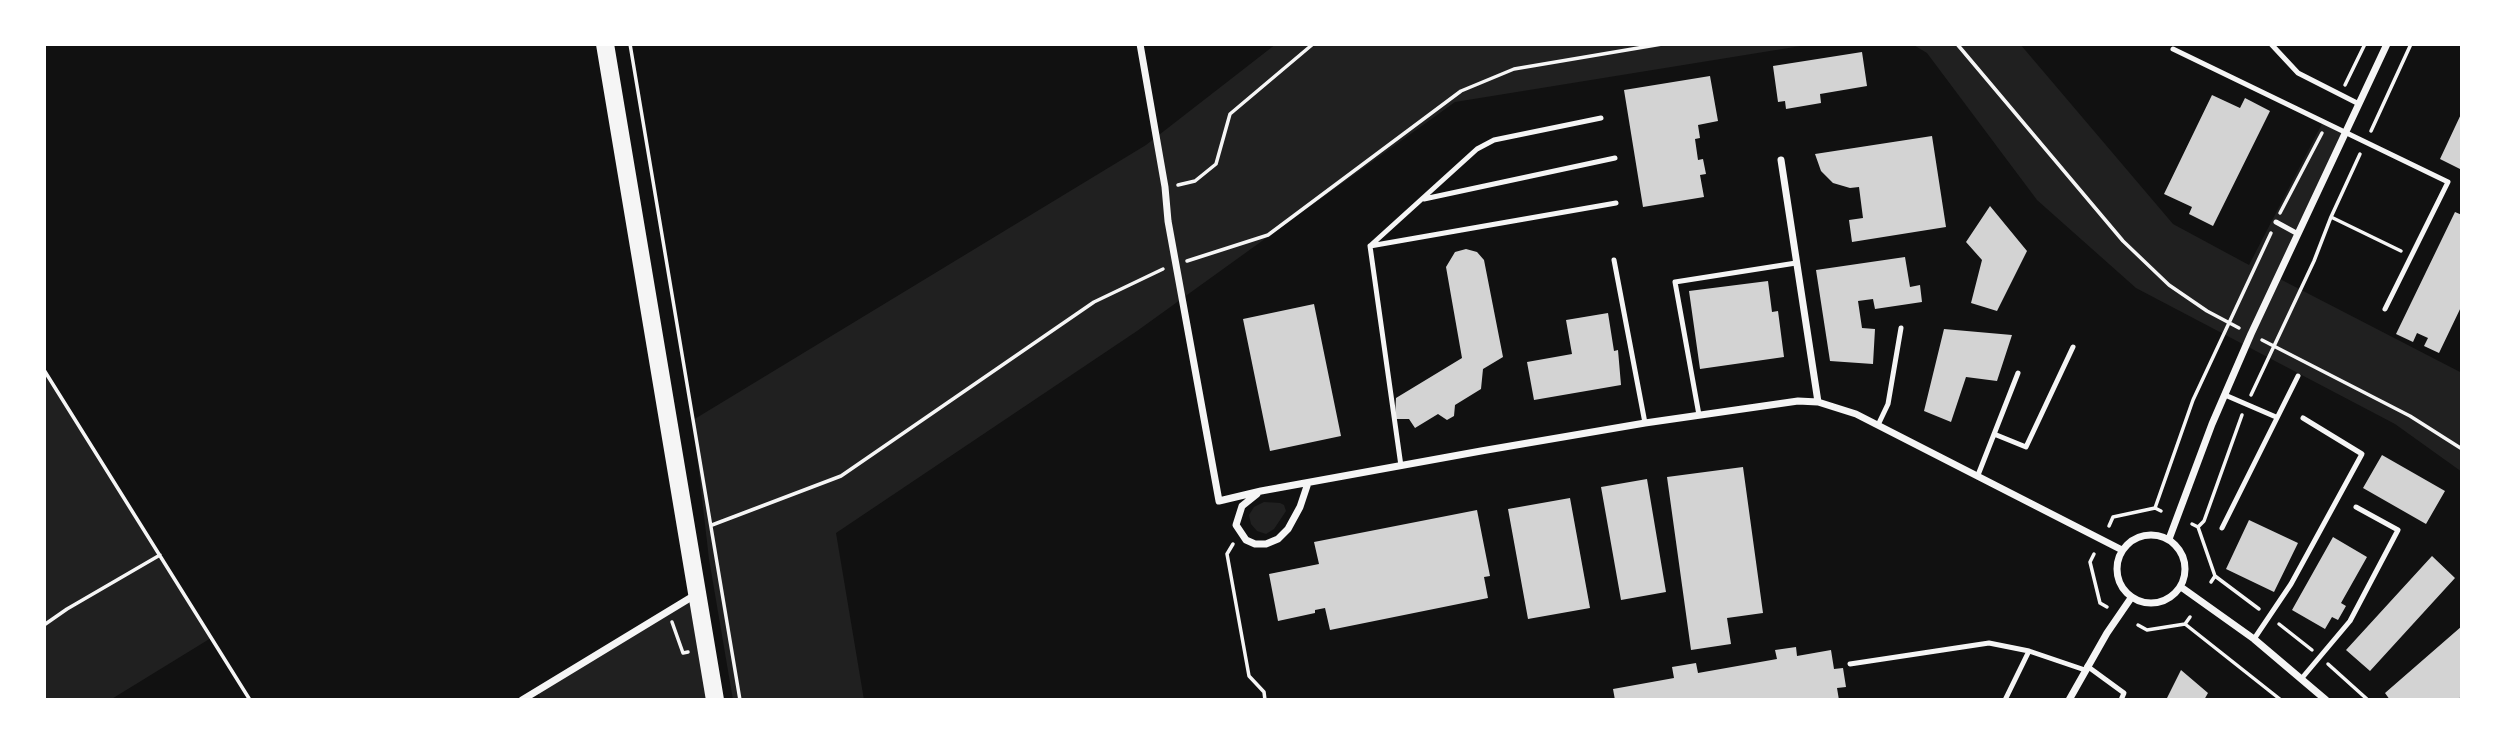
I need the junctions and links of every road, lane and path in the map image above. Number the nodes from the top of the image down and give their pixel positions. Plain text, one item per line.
1 (605, 44) edge
2 (630, 44) edge
3 (1140, 44) edge
4 (1313, 44) edge
5 (1957, 44) edge
6 (2272, 44) edge
7 (2365, 44) edge
8 (2387, 44) edge
9 (2412, 44) edge
10 (2173, 49) dead end
11 (2340, 96) junction
12 (2359, 104) junction
13 (1601, 118) dead end
14 (2327, 123) junction
15 (2346, 131) junction
16 (2366, 142) junction
17 (1615, 158) dead end
18 (1781, 160) dead end
19 (1165, 187) junction
20 (1421, 200) junction
21 (1616, 202) dead end
22 (2331, 216) junction
23 (2276, 222) junction
24 (2298, 234) junction
25 (1370, 246) junction
26 (2411, 256) junction
27 (1614, 260) dead end
28 (1796, 263) junction
29 (2385, 309) dead end
30 (2228, 322) junction
31 (2237, 327) dead end
32 (1901, 328) dead end
33 (2266, 342) dead end
34 (2274, 346) junction
35 (2073, 347) dead end
36 (44, 370) edge
37 (2018, 373) dead end
38 (2298, 376) dead end
39 (2225, 395) junction
40 (1818, 402) junction
41 (2246, 404) junction
42 (1699, 415) junction
43 (2276, 418) junction
44 (2303, 418) dead end
45 (1645, 423) junction
46 (1878, 425) junction
47 (1994, 434) junction
48 (2462, 449) edge
49 (1401, 466) junction
50 (1978, 475) junction
51 (1308, 483) junction
52 (1261, 491) junction
53 (2356, 507) dead end
54 (2155, 508) junction
55 (2161, 511) dead end
56 (2192, 524) dead end
57 (2109, 526) dead end
58 (2198, 527) junction
59 (2222, 528) dead end
60 (2169, 539) junction
61 (2122, 550) junction
62 (1227, 554) dead end
63 (2094, 554) dead end
64 (160, 555) junction
65 (2215, 576) junction
66 (2211, 582) dead end
67 (2181, 587) junction
68 (697, 594) junction
69 (2131, 598) junction
70 (2106, 607) dead end
71 (2270, 616) junction
72 (2190, 617) dead end
73 (2185, 624) junction
74 (44, 625) edge
75 (2138, 625) dead end
76 (2254, 639) junction
77 (2029, 651) junction
78 (2320, 656) junction
79 (1850, 664) dead end
80 (2086, 668) junction
81 (2302, 678) junction
82 (250, 700) edge
83 (522, 700) edge
84 (715, 700) edge
85 (740, 700) edge
86 (1265, 700) edge
87 (2005, 700) edge
88 (2069, 700) edge
89 (2121, 700) edge
90 (2281, 700) edge
91 (2326, 700) edge
92 (2368, 700) edge

1 - 68 main road
2 - 85 path
3 - 19 street
4 - 19 path
5 - 30 path
6 - 11 lane
7 - 11 path
8 - 12 street
9 - 16 path
10 - 14 lane
11 - 12 lane
12 - 15 street
13 - 20 lane
14 - 15 lane
14 - 23 path
15 - 16 lane
15 - 24 street
16 - 22 path
16 - 26 lane
17 - 20 lane
18 - 28 street
19 - 52 street
20 - 25 lane
21 - 25 lane
22 - 26 path
22 - 34 path
23 - 24 lane
23 - 30 path
24 - 39 street
25 - 49 lane
26 - 29 lane
27 - 45 lane
28 - 40 street
28 - 42 lane
30 - 31 path
30 - 54 path
32 - 46 lane
33 - 34 path
34 - 41 path
34 - 48 path
35 - 47 lane
36 - 64 path
37 - 47 lane
38 - 43 lane
39 - 41 lane
39 - 60 street
40 - 42 street
40 - 46 street
41 - 43 lane
41 - 58 path
42 - 45 street
43 - 59 lane
44 - 71 lane
45 - 49 street
46 - 50 street
47 - 50 lane
49 - 51 street
50 - 61 street
51 - 52 street
51 - 52 street
53 - 78 lane
54 - 55 path
54 - 57 path
56 - 58 path
58 - 65 path
60 - 61 street
60 - 67 street
61 - 69 street
62 - 86 path
63 - 70 path
64 - 74 path
64 - 82 path
65 - 66 path
65 - 71 path
67 - 69 street
67 - 76 street
68 - 83 street
68 - 84 main road
69 - 80 street
71 - 76 lane
71 - 78 path
72 - 73 path
73 - 75 path
73 - 90 path
76 - 81 street
77 - 79 lane
77 - 80 lane
77 - 87 lane
78 - 81 lane
78 - 92 path
80 - 88 street
80 - 89 lane
81 - 91 street

